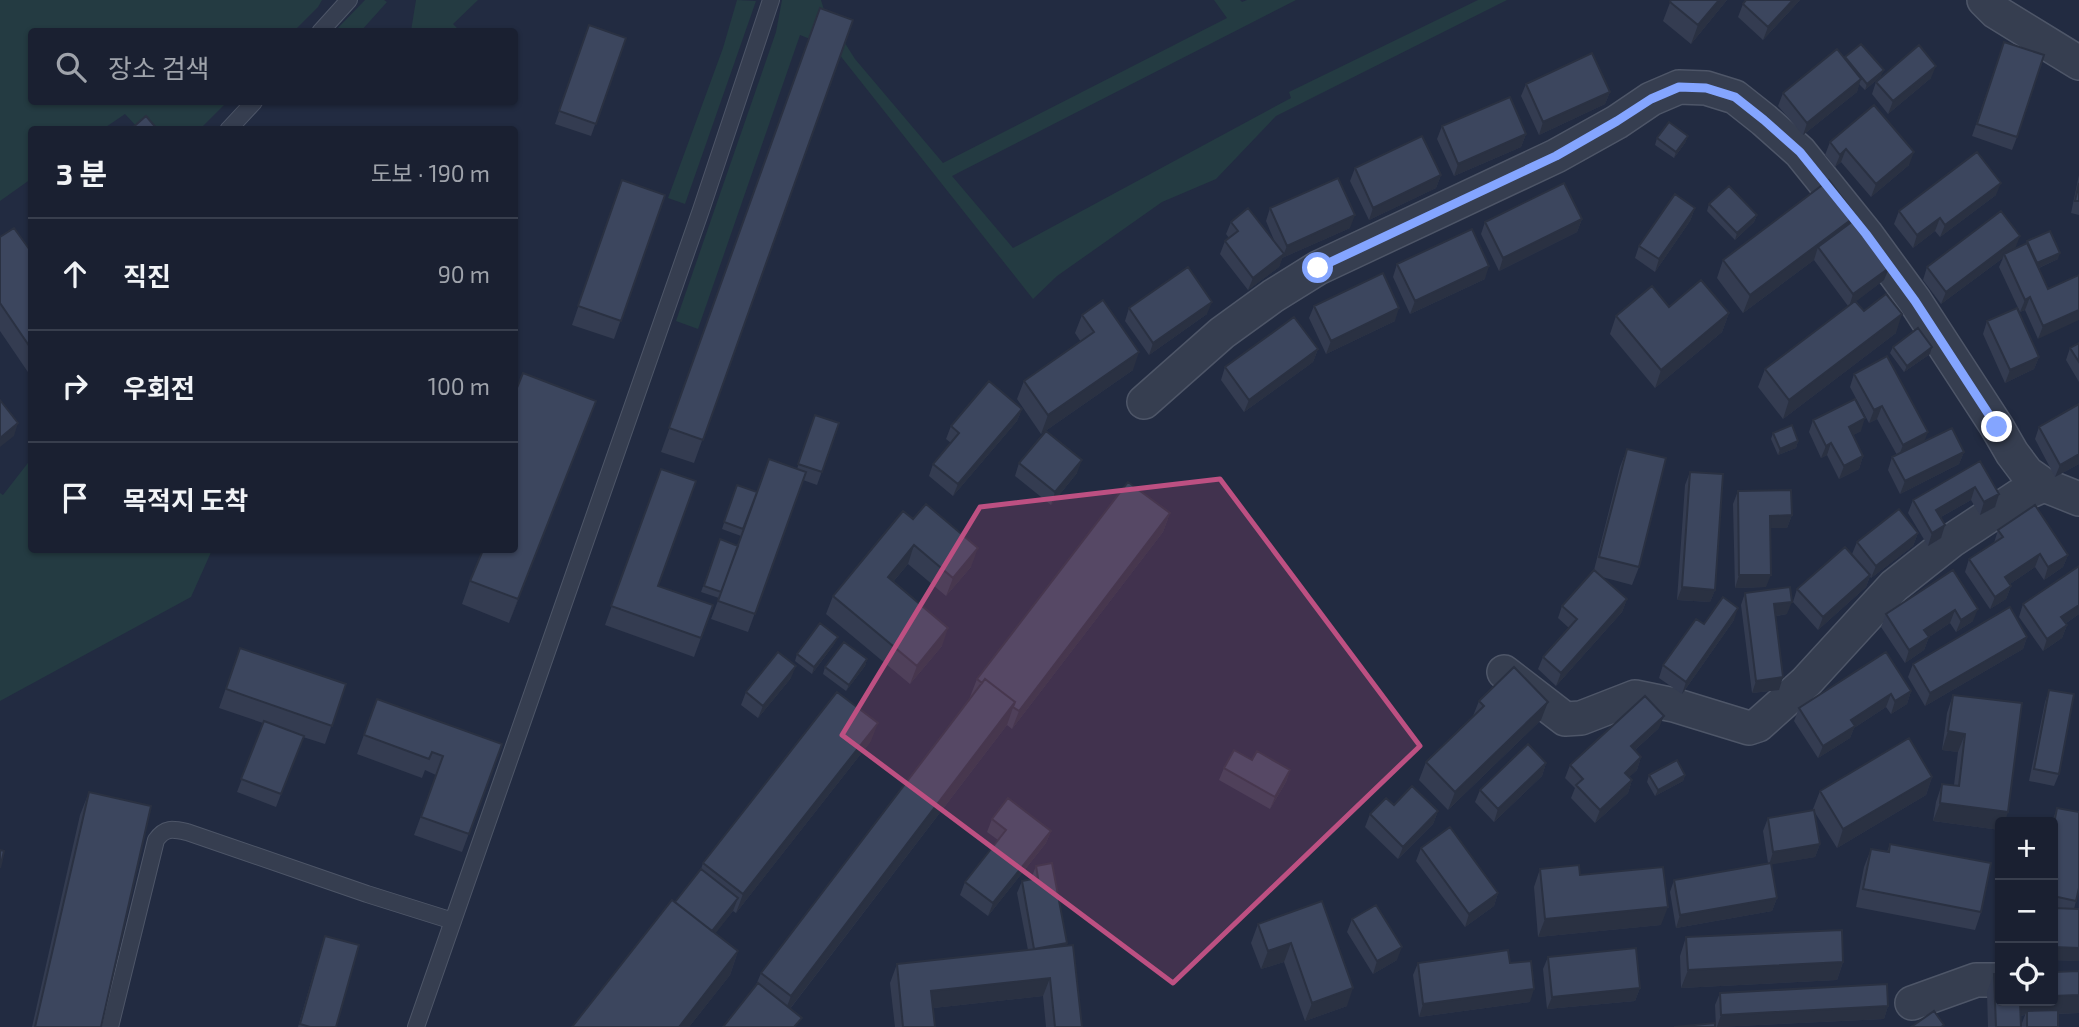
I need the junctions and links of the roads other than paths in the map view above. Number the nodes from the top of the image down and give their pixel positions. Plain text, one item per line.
1 (349, 0) edge
2 (771, 0) edge
3 (1984, 0) edge
4 (324, 28) edge
5 (2079, 63) edge
6 (251, 105) edge
7 (232, 126) edge
8 (1144, 402) dead end
9 (2044, 485) junction
10 (2079, 499) edge
11 (1504, 672) edge
12 (453, 921) junction
13 (1995, 980) edge
14 (1912, 1003) dead end
15 (110, 1027) edge
16 (416, 1027) edge

1 - 4 lane
2 - 12 lane
3 - 5 street
6 - 7 lane
8 - 9 street
9 - 10 street
9 - 11 street
12 - 15 lane
12 - 16 lane
13 - 14 street

